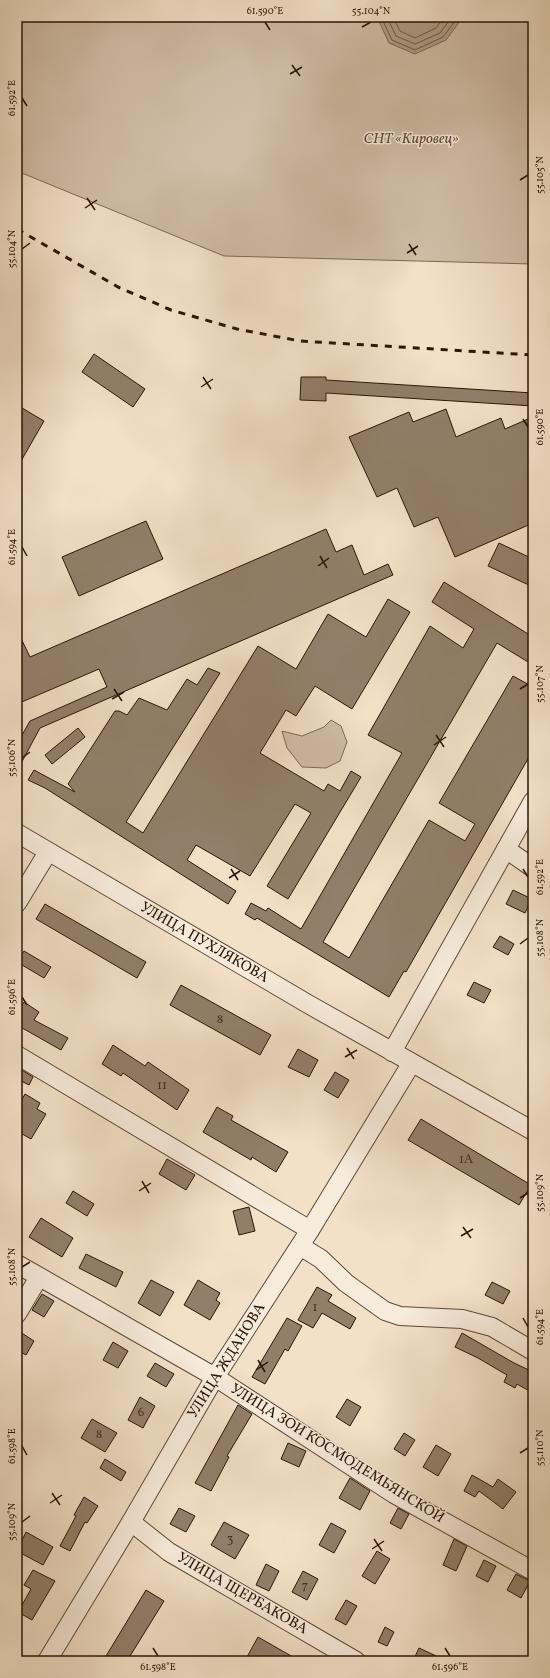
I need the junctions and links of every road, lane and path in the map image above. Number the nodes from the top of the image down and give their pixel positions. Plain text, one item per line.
1 (533, 801) edge
2 (17, 833) edge
3 (506, 849) junction
4 (48, 852) junction
5 (533, 868) edge
6 (17, 903) edge
7 (392, 1052) junction
8 (17, 1055) edge
9 (411, 1064) junction
10 (533, 1131) edge
11 (310, 1230) junction
12 (300, 1246) junction
13 (17, 1264) edge
14 (39, 1277) junction
15 (17, 1314) edge
16 (533, 1351) edge
17 (215, 1377) junction
18 (131, 1522) junction
19 (533, 1571) edge
20 (47, 1661) edge
21 (356, 1661) edge

1 - 3 street
2 - 4 street, УЛИЦА ПУХЛЯКОВА
3 - 5 street
3 - 7 street
4 - 6 street
4 - 7 street, УЛИЦА ПУХЛЯКОВА
7 - 9 street, УЛИЦА ПУХЛЯКОВА
8 - 11 street
9 - 10 street, УЛИЦА ПУХЛЯКОВА
9 - 11 street, УЛИЦА ЖДАНОВА
11 - 12 street, УЛИЦА ЖДАНОВА
12 - 16 street
12 - 17 street, УЛИЦА ЖДАНОВА
13 - 14 street, УЛИЦА ЗОИ КОСМОДЕМЬЯНСКОЙ
14 - 15 street
14 - 17 street, УЛИЦА ЗОИ КОСМОДЕМЬЯНСКОЙ
17 - 18 street, УЛИЦА ЖДАНОВА
17 - 19 street, УЛИЦА ЗОИ КОСМОДЕМЬЯНСКОЙ
18 - 20 street, УЛИЦА ЖДАНОВА
18 - 21 street, УЛИЦА ЩЕРБАКОВА

